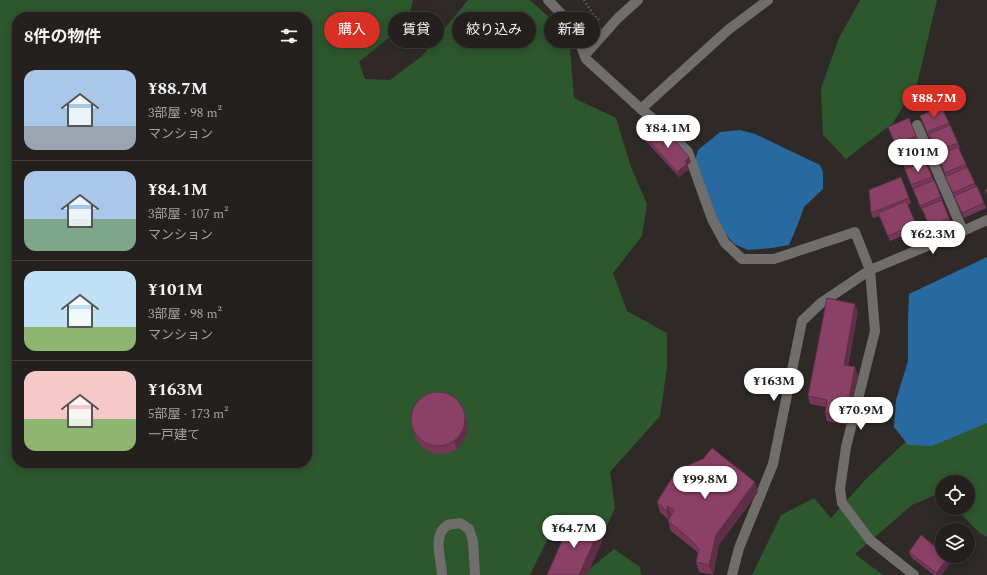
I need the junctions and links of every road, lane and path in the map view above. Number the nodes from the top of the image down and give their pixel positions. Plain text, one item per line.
1 (548, 0) edge
2 (584, 0) edge
3 (638, 0) edge
4 (768, 0) edge
5 (608, 29) junction
6 (585, 55) junction
7 (641, 109) junction
8 (917, 125) dead end
9 (987, 220) edge
10 (963, 231) junction
11 (870, 270) junction
12 (442, 575) edge
13 (475, 575) edge
14 (732, 575) edge
15 (914, 575) edge

1 - 6 street
2 - 5 path
3 - 5 street
4 - 7 street
5 - 6 street
6 - 7 street
7 - 11 street
8 - 10 street
9 - 10 street
10 - 11 street
11 - 14 street
11 - 15 street
12 - 13 street

